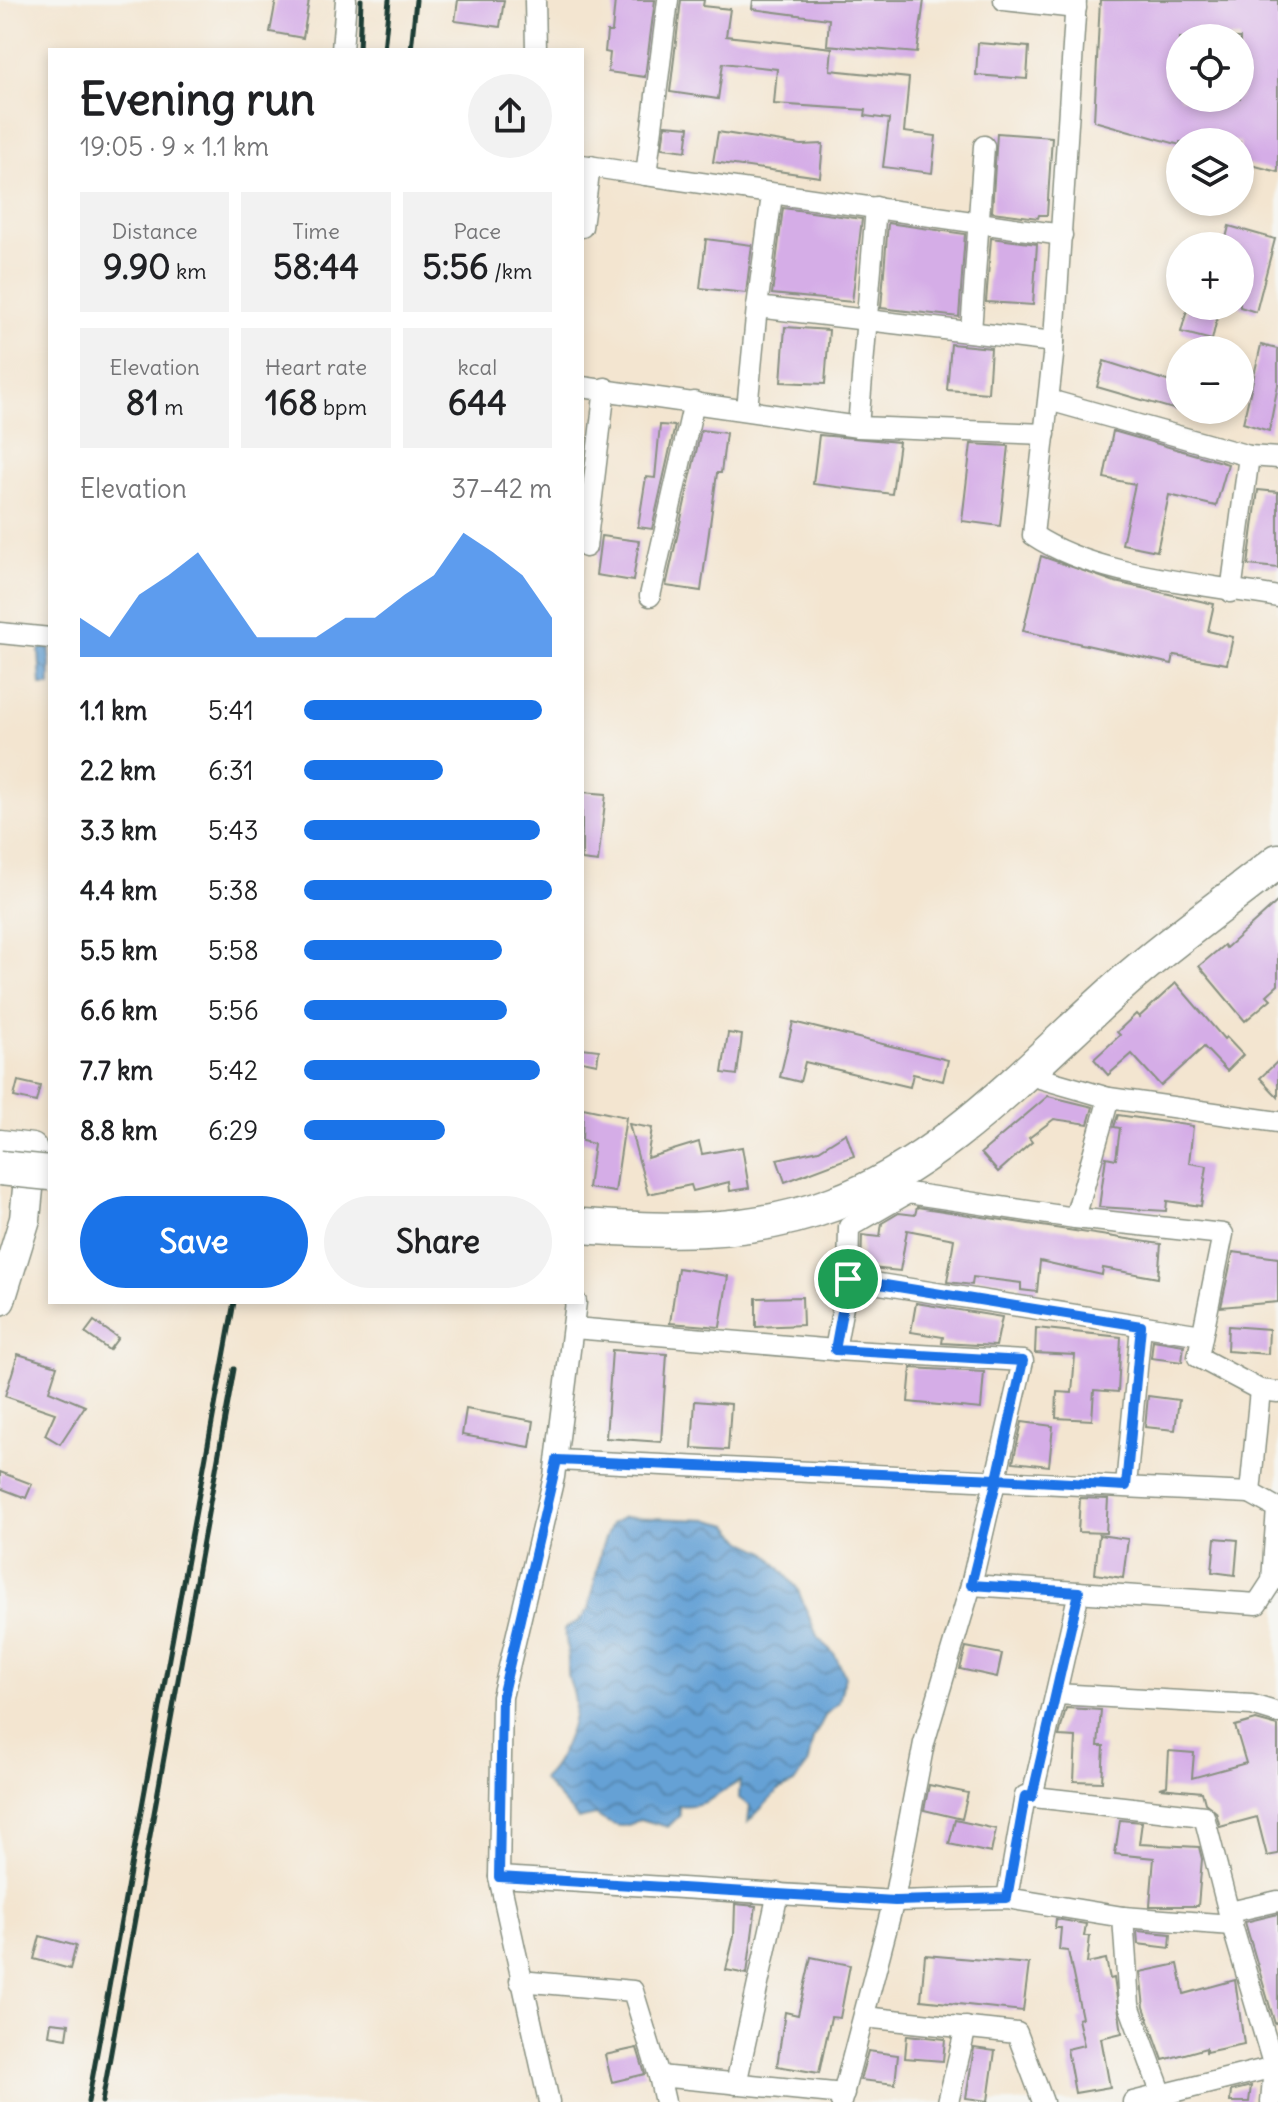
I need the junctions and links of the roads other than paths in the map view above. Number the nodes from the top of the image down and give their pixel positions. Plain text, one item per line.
1 (346, 0) edge
2 (535, 0) edge
3 (668, 0) edge
4 (1004, 0) edge
5 (1076, 4) edge
6 (342, 48) edge
7 (536, 48) edge
8 (984, 146) dead end
9 (586, 166) edge
10 (646, 175) junction
11 (772, 195) junction
12 (584, 196) edge
13 (876, 207) junction
14 (981, 224) junction
15 (1062, 235) junction
16 (757, 307) junction
17 (866, 319) junction
18 (971, 332) junction
19 (1054, 342) junction
20 (584, 387) edge
21 (605, 388) junction
22 (1049, 400) junction
23 (694, 402) junction
24 (747, 409) junction
25 (858, 427) junction
26 (1045, 434) junction
27 (1249, 456) junction
28 (1278, 458) edge
29 (586, 547) dead end
30 (1231, 592) junction
31 (650, 596) dead end
32 (1278, 597) edge
33 (0, 633) edge
34 (48, 638) edge
35 (1278, 861) edge
36 (1022, 1073) junction
37 (1109, 1098) junction
38 (1278, 1122) edge
39 (0, 1145) edge
40 (0, 1168) edge
41 (27, 1177) edge
42 (1075, 1218) junction
43 (584, 1226) edge
44 (848, 1279) junction
45 (0, 1300) edge
46 (576, 1304) edge
47 (1141, 1326) junction
48 (574, 1328) junction
49 (1202, 1335) junction
50 (835, 1350) junction
51 (1269, 1391) edge
52 (557, 1460) junction
53 (997, 1479) junction
54 (1126, 1486) junction
55 (1250, 1493) junction
56 (971, 1585) junction
57 (1079, 1592) junction
58 (1056, 1694) junction
59 (1278, 1713) edge
60 (1032, 1797) junction
61 (499, 1877) junction
62 (778, 1893) junction
63 (1007, 1898) junction
64 (894, 1900) junction
65 (1278, 1901) edge
66 (1123, 1917) junction
67 (1231, 1919) junction
68 (520, 1981) junction
69 (864, 2017) junction
70 (966, 2027) junction
71 (1276, 2066) edge
72 (659, 2076) junction
73 (736, 2084) junction
74 (1162, 2095) junction
75 (842, 2098) edge
76 (549, 2102) edge
77 (665, 2102) edge
78 (948, 2102) edge
79 (1043, 2102) edge
80 (1133, 2102) edge
81 (1271, 2102) edge

1 - 6 street
2 - 7 street
3 - 10 street
4 - 5 street
5 - 15 street
8 - 14 street
9 - 10 street
9 - 12 street
10 - 11 street
11 - 13 street
11 - 16 street
13 - 14 street
13 - 17 street
14 - 15 street
14 - 18 street
15 - 19 street
16 - 17 street
16 - 24 street
17 - 18 street
17 - 25 street
18 - 19 street
19 - 22 street
20 - 21 street
21 - 23 street
21 - 29 street
22 - 26 street
22 - 27 street
23 - 24 street
23 - 31 street
24 - 25 street
25 - 26 street
26 - 30 street
27 - 28 street
27 - 30 street
30 - 32 street
33 - 34 street
35 - 36 highway
36 - 37 street
36 - 43 highway
37 - 38 street
37 - 42 street
39 - 41 main road
40 - 41 highway, bridge
41 - 45 main road
42 - 44 street
42 - 49 street
44 - 47 street
44 - 50 street
46 - 48 street
47 - 49 street
47 - 54 street
48 - 50 street
48 - 52 street
49 - 51 street
50 - 53 street
51 - 55 street
52 - 53 street
52 - 61 street
53 - 54 street
53 - 56 street
54 - 55 street
55 - 57 street
56 - 57 street
56 - 64 street
57 - 58 street
58 - 59 street
58 - 60 street
60 - 63 street
60 - 67 street
61 - 62 street
61 - 68 street
62 - 64 street
62 - 73 street
63 - 64 street
63 - 66 street
64 - 69 street
65 - 67 street
66 - 67 street
66 - 74 street
67 - 71 street
68 - 72 street
68 - 76 street
69 - 70 street
69 - 75 street
70 - 78 street
70 - 79 street
71 - 74 street
71 - 81 street
72 - 73 street
72 - 77 street
73 - 75 street
74 - 80 street

